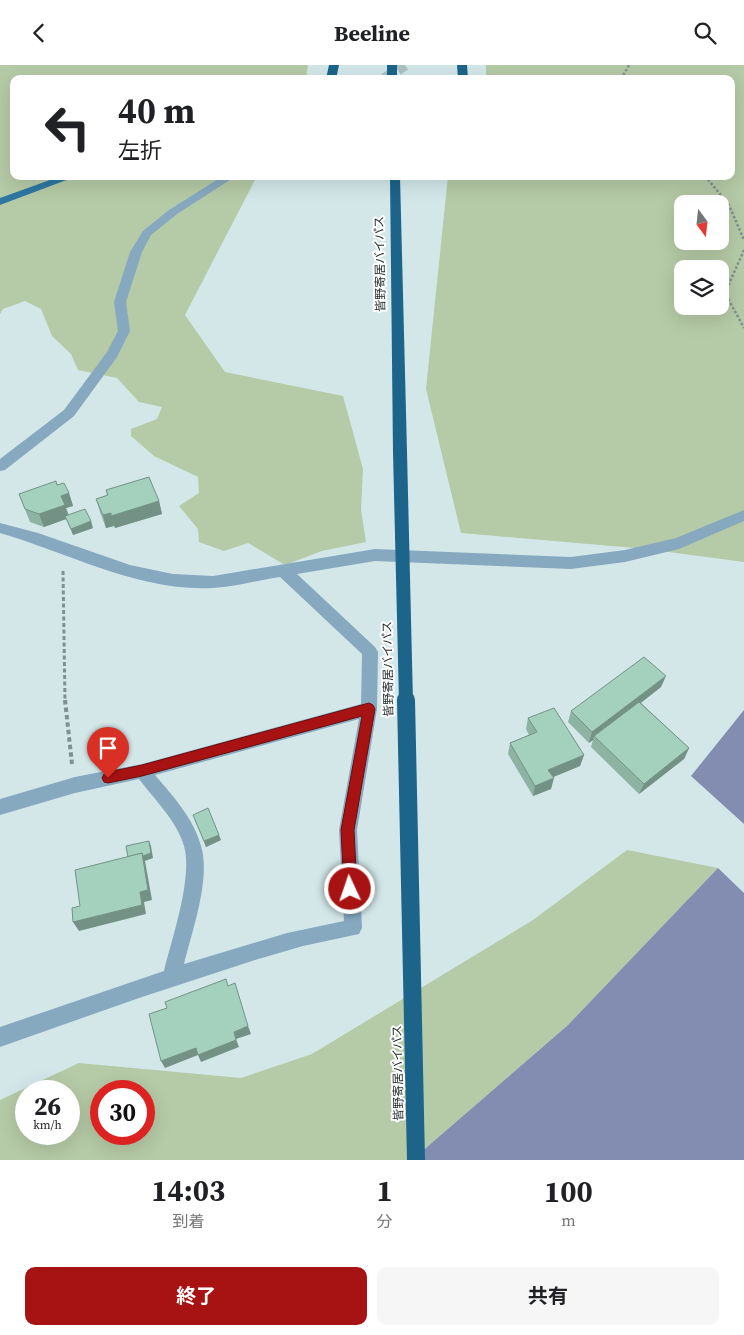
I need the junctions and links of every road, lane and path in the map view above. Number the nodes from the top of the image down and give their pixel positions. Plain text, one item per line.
1 (61, 180) edge
2 (225, 180) edge
3 (394, 180) edge
4 (709, 180) edge
5 (0, 202) edge
6 (744, 240) edge
7 (744, 251) edge
8 (744, 328) edge
9 (0, 466) edge
10 (744, 515) edge
11 (0, 528) edge
12 (63, 548) junction
13 (284, 571) junction
14 (369, 709) junction
15 (142, 771) junction
16 (75, 785) junction
17 (0, 807) edge
18 (172, 976) junction
19 (0, 1037) edge
20 (416, 1160) edge

1 - 5 main road
2 - 9 street
3 - 20 highway, 皆野寄居バイパス, bridge
4 - 6 path
7 - 8 path
10 - 13 street
11 - 12 street
12 - 13 street
12 - 16 path
13 - 14 street
14 - 15 street
14 - 18 street
15 - 16 street
15 - 18 street
16 - 17 street
18 - 19 street

